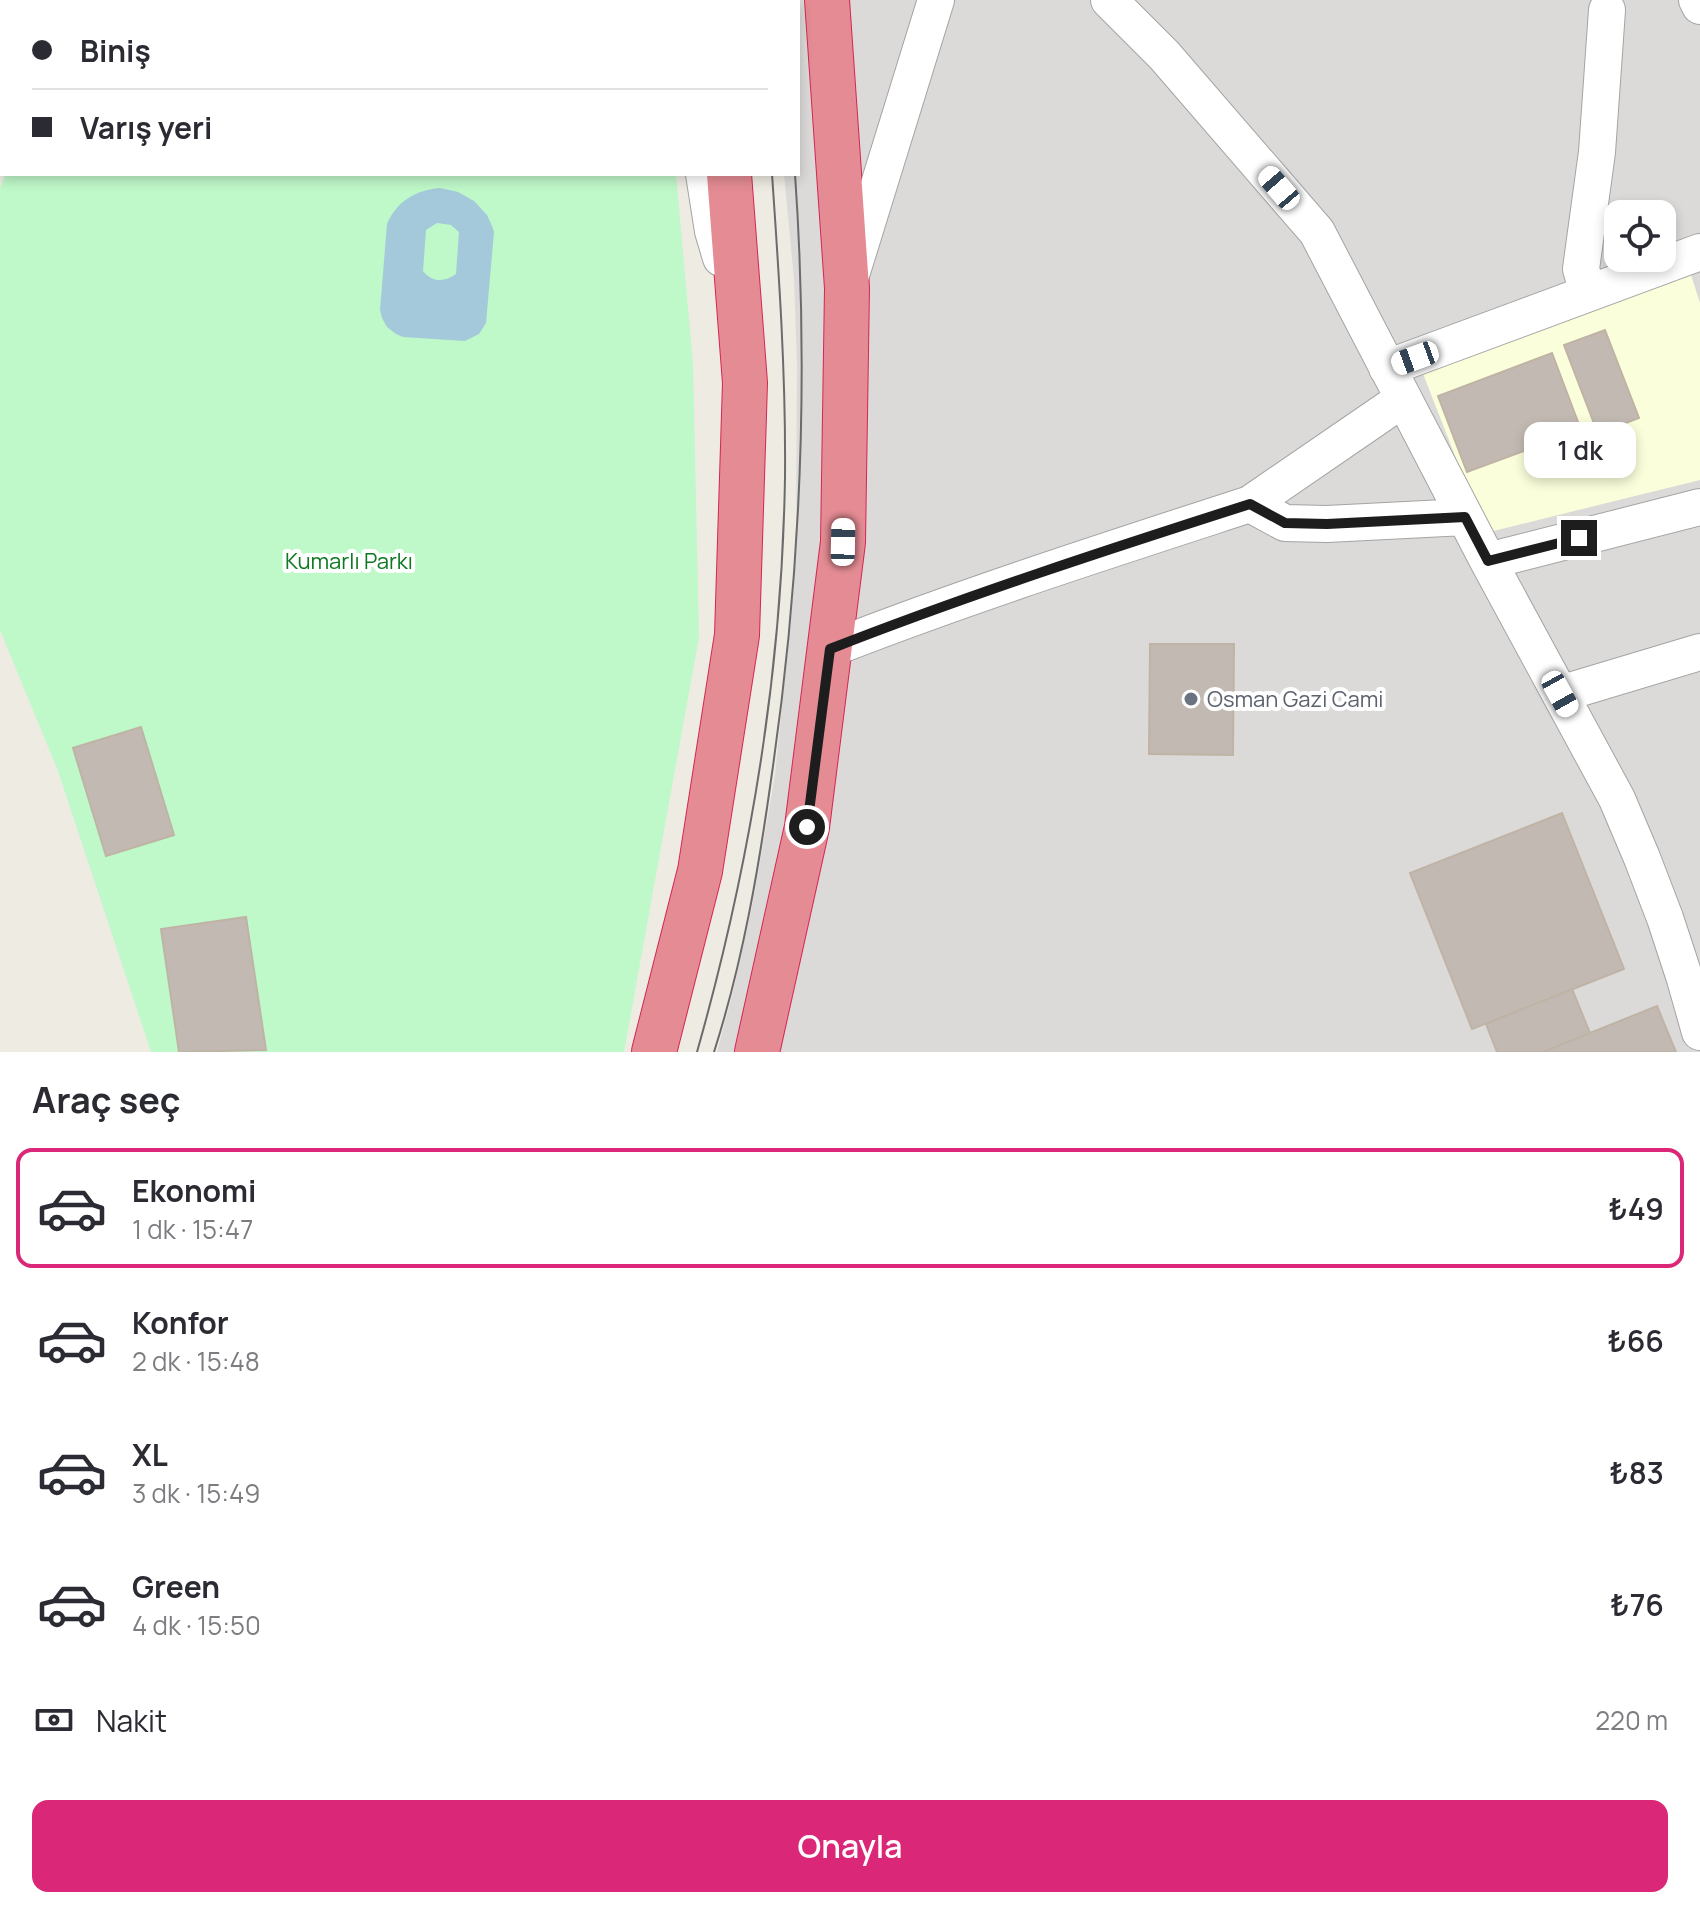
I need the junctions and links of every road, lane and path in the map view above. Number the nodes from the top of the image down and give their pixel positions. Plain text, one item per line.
1 (827, 0) edge
2 (936, 0) edge
3 (1109, 0) edge
4 (1697, 0) edge
5 (1700, 6) edge
6 (1607, 10) dead end
7 (704, 176) edge
8 (729, 176) edge
9 (1700, 252) edge
10 (847, 288) junction
11 (1588, 293) junction
12 (740, 326) junction
13 (1395, 384) junction
14 (1250, 504) junction
15 (1700, 507) edge
16 (1465, 517) junction
17 (1488, 561) junction
18 (830, 649) junction
19 (1700, 652) edge
20 (1560, 694) junction
21 (1700, 1032) edge
22 (654, 1052) edge
23 (757, 1052) edge

1 - 10 highway
2 - 10 street
3 - 13 street
4 - 5 street
6 - 11 street
7 - 12 street
8 - 12 highway
9 - 11 street
10 - 18 highway
11 - 13 street
12 - 22 highway
13 - 14 street
13 - 16 street
14 - 16 street
14 - 18 street
15 - 17 street
16 - 17 street
17 - 20 street
18 - 23 highway
19 - 20 street
20 - 21 street

